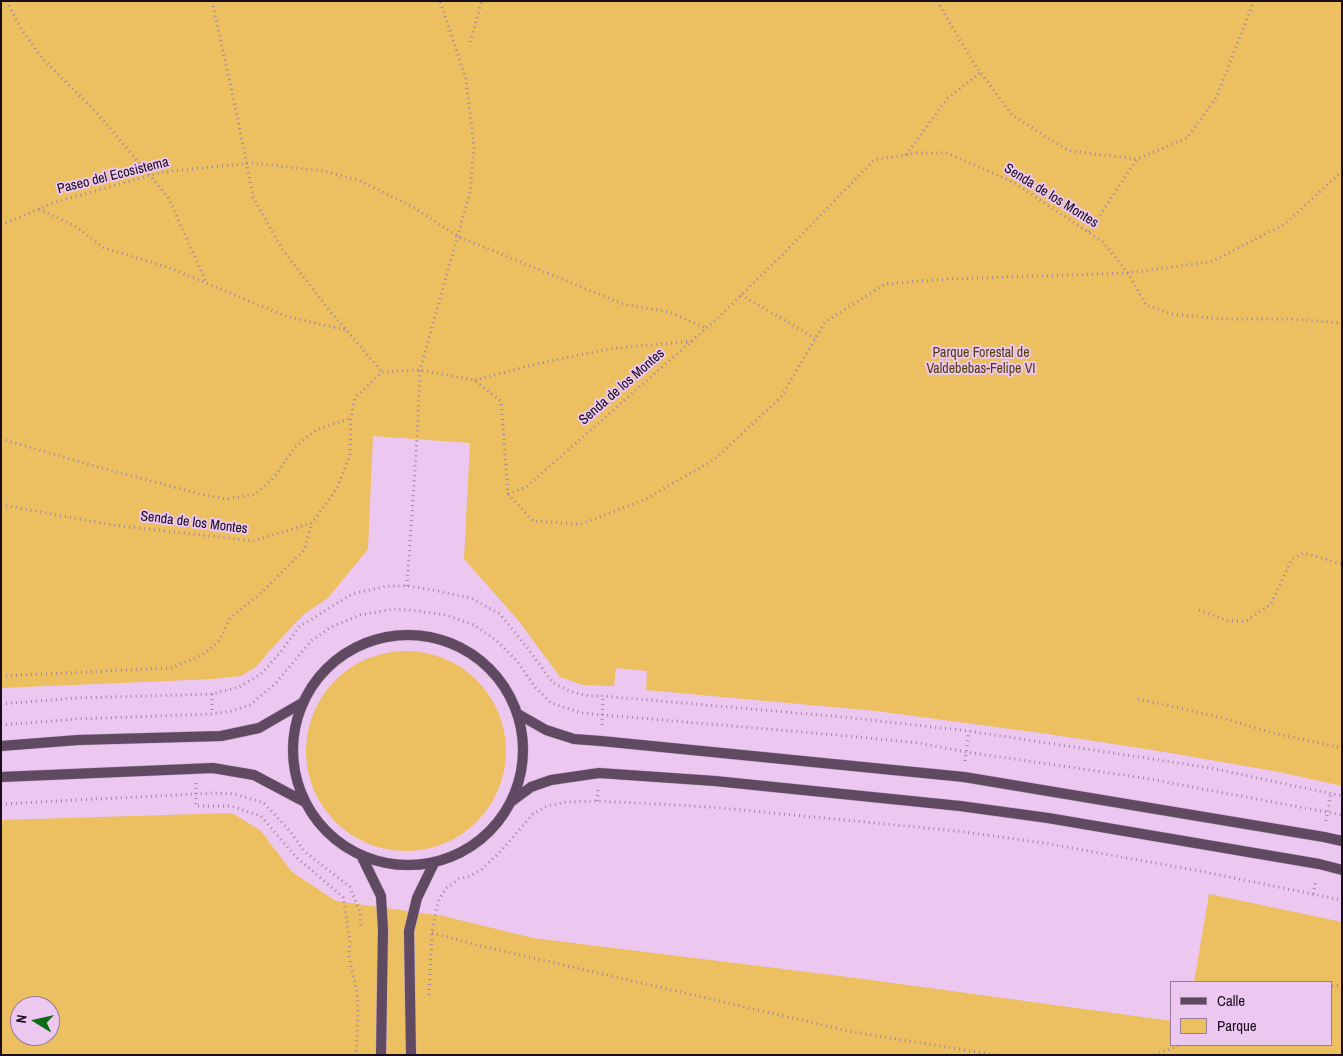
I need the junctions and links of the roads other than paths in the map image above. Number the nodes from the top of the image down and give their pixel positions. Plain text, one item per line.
1 (302, 703) junction
2 (518, 714) junction
3 (1, 746) edge
4 (1, 777) edge
5 (304, 801) junction
6 (512, 801) junction
7 (1342, 841) edge
8 (362, 857) junction
9 (434, 863) junction
10 (1342, 870) edge
11 (381, 1055) edge
12 (411, 1055) edge

1 - 2 street
1 - 3 street
1 - 5 street
2 - 6 street
2 - 7 street
4 - 5 street
5 - 8 street
6 - 9 street
6 - 10 street
8 - 9 street
8 - 11 street
9 - 12 street

